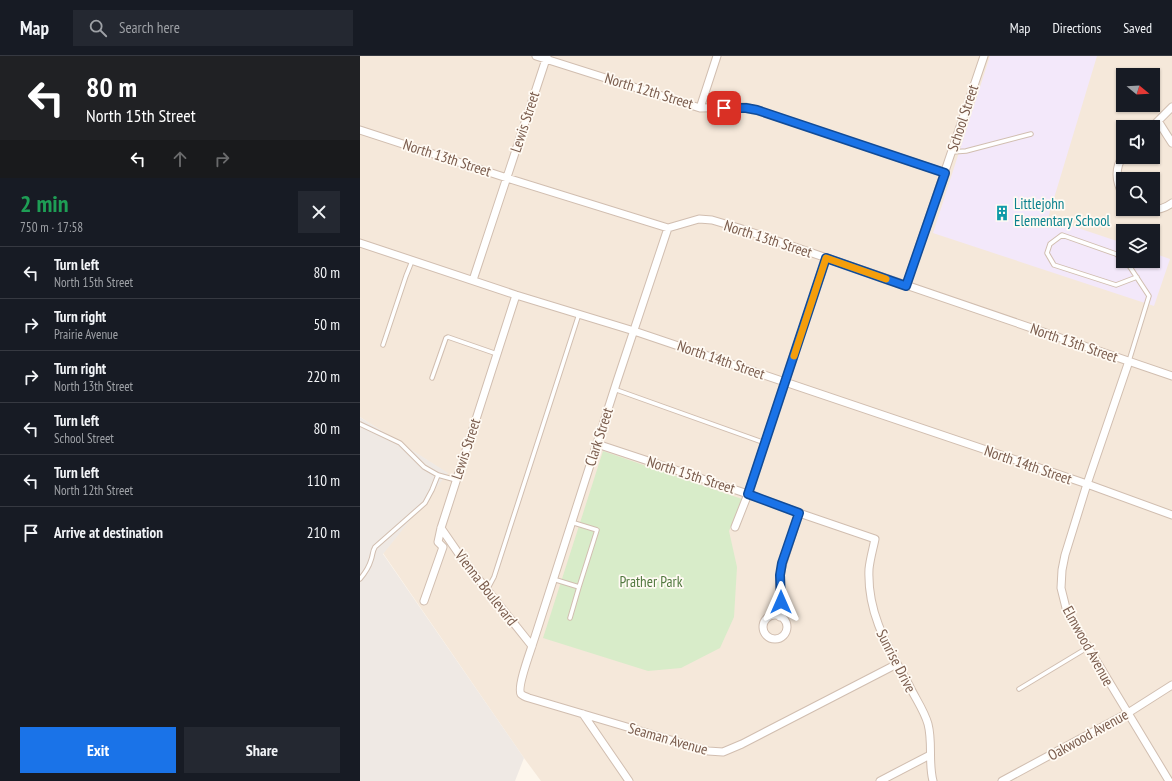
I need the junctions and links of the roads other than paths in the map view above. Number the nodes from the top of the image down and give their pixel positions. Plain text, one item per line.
1 (536, 56) edge
2 (717, 56) edge
3 (984, 56) edge
4 (546, 58) edge
5 (1172, 107) edge
6 (700, 108) junction
7 (1159, 120) edge
8 (1160, 124) edge
9 (360, 130) edge
10 (1031, 134) dead end
11 (1172, 143) edge
12 (952, 152) junction
13 (945, 173) junction
14 (507, 178) junction
15 (1172, 203) edge
16 (1160, 209) edge
17 (668, 228) junction
18 (360, 243) edge
19 (1116, 254) edge
20 (826, 258) junction
21 (413, 260) junction
22 (1131, 268) edge
23 (1137, 277) junction
24 (473, 280) junction
25 (906, 286) junction
26 (516, 295) junction
27 (579, 314) junction
28 (634, 331) junction
29 (383, 345) dead end
30 (497, 354) junction
31 (1129, 361) junction
32 (1172, 376) edge
33 (432, 378) dead end
34 (786, 382) junction
35 (614, 389) junction
36 (360, 424) edge
37 (765, 443) junction
38 (597, 444) junction
39 (438, 475) junction
40 (456, 480) junction
41 (1087, 484) junction
42 (748, 494) junction
43 (799, 513) junction
44 (1172, 515) edge
45 (572, 522) junction
46 (735, 527) dead end
47 (441, 528) junction
48 (875, 539) joint
49 (360, 579) edge
50 (553, 579) junction
51 (579, 587) junction
52 (487, 590) junction
53 (424, 601) dead end
54 (780, 617) dead end
55 (570, 618) dead end
56 (532, 646) junction
57 (1087, 648) junction
58 (897, 664) junction
59 (1172, 686) edge
60 (1019, 689) dead end
61 (583, 714) junction
62 (1128, 714) junction
63 (930, 755) junction
64 (629, 781) edge
65 (880, 781) edge
66 (934, 781) edge
67 (1002, 781) edge
68 (1169, 781) edge

1 - 4 street, North 12th Street
2 - 6 street
3 - 12 street, School Street
4 - 6 street, North 12th Street
4 - 14 street, Lewis Street
5 - 7 street
6 - 13 street, North 12th Street
8 - 11 street
9 - 14 street, North 13th Street
10 - 12 lane
12 - 13 street, School Street
13 - 25 street, School Street
14 - 17 street, North 13th Street
14 - 24 street, Lewis Street
15 - 16 street
17 - 20 street, North 13th Street
17 - 28 street, Clark Street
18 - 21 street, North 14th Street
19 - 23 lane
20 - 25 street, North 13th Street
20 - 34 street
21 - 24 street, North 14th Street
21 - 29 lane
22 - 23 lane
23 - 31 lane
24 - 26 street, North 14th Street
25 - 31 street, North 13th Street
26 - 27 street, North 14th Street
26 - 30 street, Lewis Street
27 - 28 street, North 14th Street
27 - 52 lane
28 - 34 street, North 14th Street
28 - 35 street, Clark Street
30 - 33 lane
30 - 40 street, Lewis Street
31 - 32 street, North 13th Street
31 - 41 street, Elmwood Avenue
34 - 37 street
34 - 41 street, North 14th Street
35 - 37 lane
35 - 38 street, Clark Street
36 - 39 lane
37 - 42 street
38 - 42 street, North 15th Street
38 - 45 street, Clark Street
39 - 40 lane
39 - 49 lane
40 - 47 street, Lewis Street
41 - 44 street, North 14th Street
41 - 57 street, Elmwood Avenue
42 - 43 street, North 15th Street
42 - 46 street
43 - 48 street, North 15th Street
43 - 54 street
45 - 50 street, Clark Street
45 - 51 lane
47 - 52 street, Vienna Boulevard
47 - 53 street, Lewis Street
48 - 58 street, Sunrise Drive
50 - 51 lane
50 - 56 street, Clark Street
51 - 55 lane
52 - 56 street, Vienna Boulevard
56 - 61 street, Seaman Avenue
57 - 60 lane
57 - 62 street, Elmwood Avenue
58 - 61 street, Seaman Avenue
58 - 63 street, Sunrise Drive
59 - 62 street, Oakwood Avenue
61 - 64 street
62 - 67 street, Oakwood Avenue
62 - 68 street, Elmwood Avenue
63 - 65 street
63 - 66 street, Sunrise Drive

